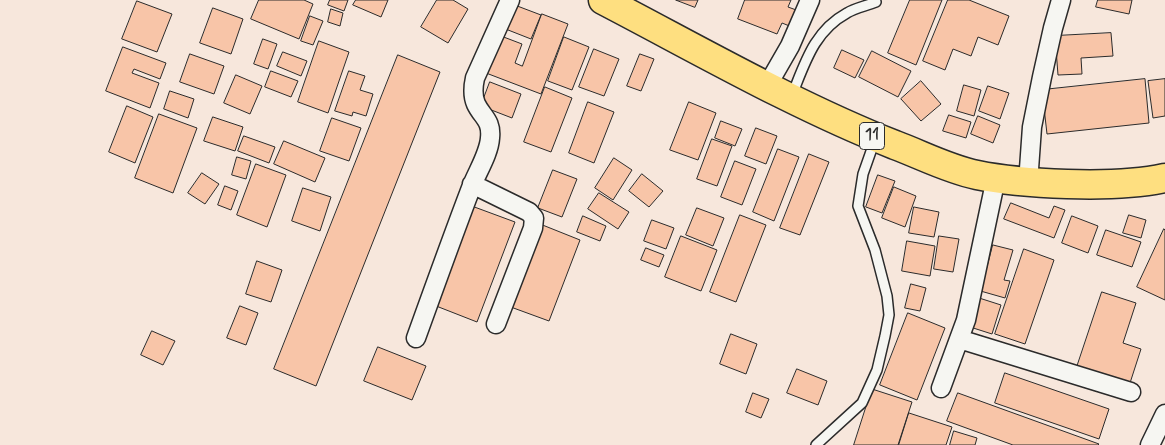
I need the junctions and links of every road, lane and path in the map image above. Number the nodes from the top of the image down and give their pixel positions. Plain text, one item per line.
1 (510, 0) edge
2 (603, 0) edge
3 (810, 0) edge
4 (1061, 0) edge
5 (876, 2) dead end
6 (767, 86) junction
7 (791, 98) junction
8 (876, 137) junction
9 (996, 178) junction
10 (1165, 178) edge
11 (1028, 183) junction
12 (472, 184) junction
13 (496, 324) dead end
14 (416, 338) dead end
15 (958, 340) junction
16 (942, 388) dead end
17 (1131, 392) dead end
18 (1165, 414) edge
19 (816, 445) edge
20 (1150, 445) edge

1 - 12 street
2 - 6 highway, 11
3 - 6 street
4 - 11 street
5 - 7 lane
6 - 7 highway, 11
7 - 8 highway, 11
8 - 9 highway, 11
8 - 19 lane
9 - 11 highway, 11
9 - 15 street
10 - 11 highway, 11
12 - 13 street
12 - 14 street
15 - 16 street
15 - 17 street
18 - 20 street

